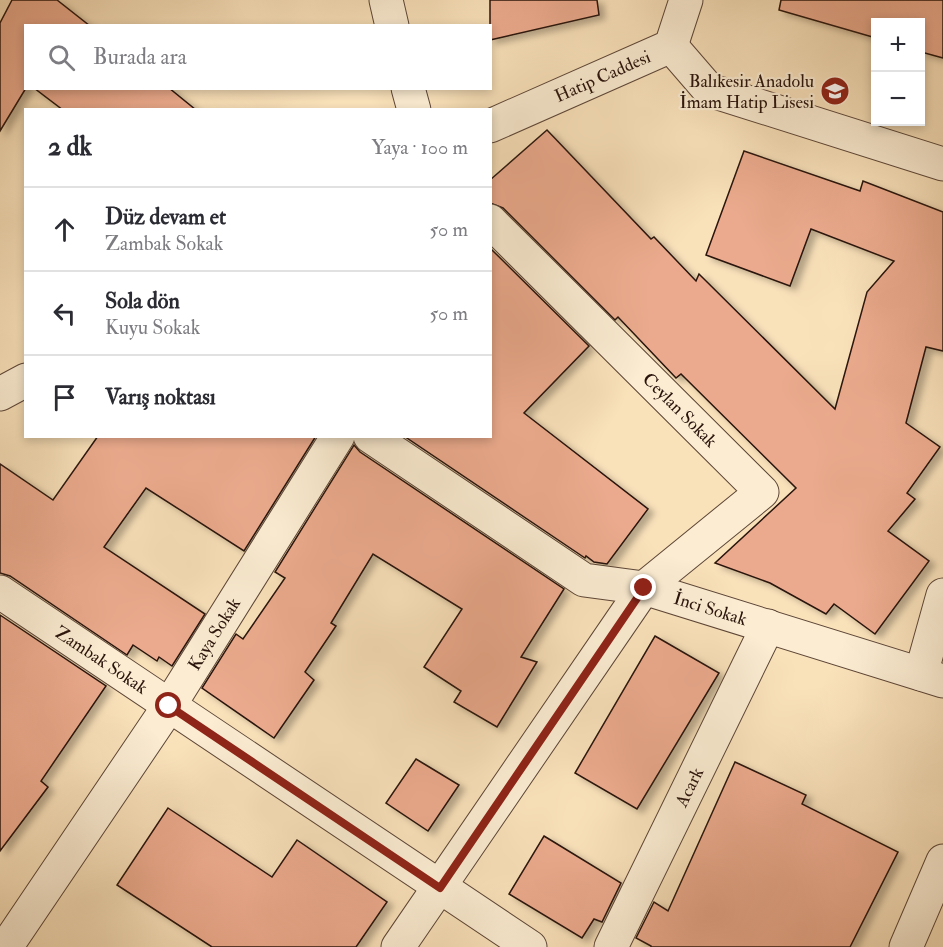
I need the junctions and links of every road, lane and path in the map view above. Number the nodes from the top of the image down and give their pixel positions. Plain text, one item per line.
1 (386, 0) edge
2 (686, 0) edge
3 (392, 24) edge
4 (671, 46) junction
5 (409, 90) edge
6 (413, 108) edge
7 (492, 125) edge
8 (943, 164) edge
9 (492, 223) edge
10 (24, 381) edge
11 (0, 394) edge
12 (337, 438) edge
13 (373, 438) edge
14 (644, 588) junction
15 (0, 592) edge
16 (943, 595) edge
17 (768, 626) junction
18 (932, 678) edge
19 (169, 706) junction
20 (943, 861) edge
21 (440, 888) junction
22 (6, 947) edge
23 (398, 947) edge
24 (530, 947) edge
25 (611, 947) edge
26 (906, 947) edge

1 - 3 street
2 - 4 street, Hatip Caddesi
4 - 7 street, Hatip Caddesi
4 - 8 street
5 - 6 street
9 - 14 street, Ceylan Sokak
10 - 11 street
12 - 19 street, Kaya Sokak
13 - 14 street, İnci Sokak
14 - 17 street, İnci Sokak
14 - 21 street
15 - 19 street, Zambak Sokak
16 - 18 street
17 - 18 street, İnci Sokak
17 - 25 street, Acark
19 - 21 street, Zambak Sokak
19 - 22 street, Kaya Sokak
20 - 26 street
21 - 23 street
21 - 24 street, Zambak Sokak

